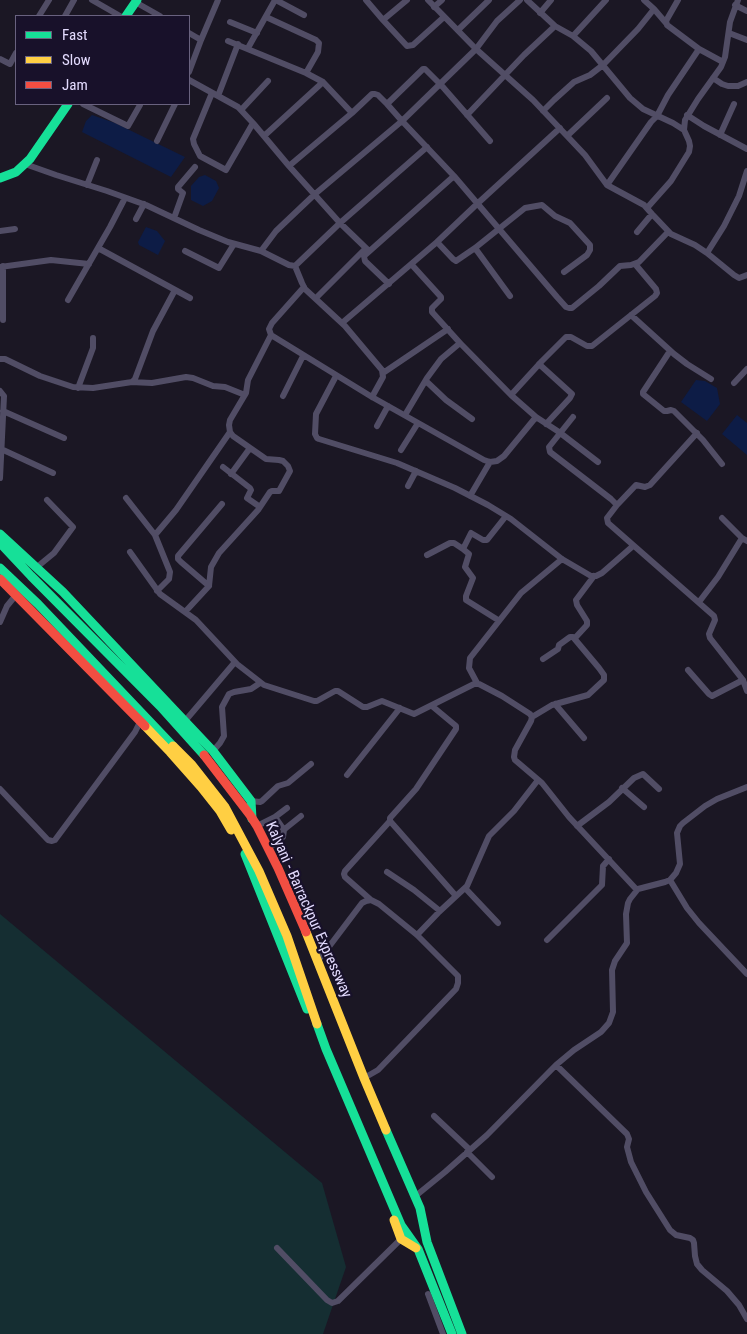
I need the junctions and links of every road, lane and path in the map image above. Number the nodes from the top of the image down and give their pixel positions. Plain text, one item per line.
1 (49, 0) edge
2 (74, 0) edge
3 (92, 0) edge
4 (218, 0) edge
5 (276, 0) edge
6 (366, 0) edge
7 (407, 0) edge
8 (428, 0) edge
9 (442, 0) edge
10 (489, 0) edge
11 (520, 0) edge
12 (527, 0) edge
13 (552, 0) edge
14 (606, 0) edge
15 (644, 0) edge
16 (678, 0) edge
17 (136, 1) edge
18 (737, 3) edge
19 (434, 7) junction
20 (654, 9) junction
21 (747, 11) edge
22 (540, 12) junction
23 (41, 15) edge
24 (66, 15) edge
25 (118, 15) edge
26 (127, 15) edge
27 (158, 15) edge
28 (304, 15) dead end
29 (266, 17) junction
30 (444, 17) junction
31 (383, 20) junction
32 (230, 22) dead end
33 (666, 23) junction
34 (555, 26) junction
35 (458, 30) junction
36 (257, 33) junction
37 (729, 33) junction
38 (190, 34) edge
39 (572, 36) junction
40 (201, 40) junction
41 (747, 40) edge
42 (228, 41) dead end
43 (238, 44) junction
44 (248, 48) junction
45 (476, 49) junction
46 (699, 49) junction
47 (15, 55) edge
48 (0, 59) edge
49 (723, 62) junction
50 (602, 66) junction
51 (190, 69) edge
52 (306, 72) junction
53 (505, 75) junction
54 (713, 78) junction
55 (190, 81) edge
56 (268, 81) dead end
57 (324, 82) junction
58 (747, 82) edge
59 (440, 84) junction
60 (215, 94) junction
61 (607, 98) dead end
62 (387, 104) junction
63 (734, 104) dead end
64 (67, 105) edge
65 (85, 105) edge
66 (140, 105) dead end
67 (175, 105) edge
68 (240, 110) junction
69 (543, 111) junction
70 (352, 113) junction
71 (687, 114) junction
72 (467, 115) junction
73 (657, 116) junction
74 (402, 122) junction
75 (253, 123) junction
76 (560, 128) junction
77 (684, 130) junction
78 (720, 135) junction
79 (264, 136) junction
80 (567, 136) junction
81 (157, 141) dead end
82 (490, 141) dead end
83 (427, 147) junction
84 (747, 149) edge
85 (97, 160) dead end
86 (25, 164) junction
87 (289, 166) junction
88 (195, 167) dead end
89 (747, 171) edge
90 (1, 175) edge
91 (454, 176) junction
92 (87, 185) junction
93 (607, 185) junction
94 (744, 190) edge
95 (315, 194) junction
96 (125, 198) junction
97 (144, 204) junction
98 (477, 204) junction
99 (648, 208) junction
100 (652, 214) junction
101 (174, 218) junction
102 (136, 219) dead end
103 (340, 223) junction
104 (499, 228) junction
105 (15, 229) dead end
106 (0, 231) edge
107 (637, 232) dead end
108 (668, 232) junction
109 (437, 242) junction
110 (234, 244) junction
111 (98, 248) junction
112 (475, 248) junction
113 (368, 250) junction
114 (186, 251) dead end
115 (261, 252) junction
116 (707, 253) junction
117 (89, 264) junction
118 (412, 264) junction
119 (636, 264) junction
120 (295, 266) junction
121 (2, 267) edge
122 (564, 272) dead end
123 (747, 275) edge
124 (740, 278) junction
125 (389, 284) junction
126 (747, 285) edge
127 (304, 287) junction
128 (175, 290) junction
129 (510, 296) dead end
130 (190, 298) dead end
131 (316, 298) junction
132 (68, 300) dead end
133 (631, 315) junction
134 (2, 320) dead end
135 (342, 323) junction
136 (448, 329) junction
137 (271, 335) junction
138 (93, 338) dead end
139 (460, 343) junction
140 (670, 351) junction
141 (303, 356) junction
142 (0, 359) edge
143 (540, 364) junction
144 (747, 369) edge
145 (383, 373) junction
146 (336, 376) junction
147 (710, 379) dead end
148 (426, 381) junction
149 (131, 382) junction
150 (734, 382) dead end
151 (78, 388) junction
152 (0, 391) edge
153 (245, 394) junction
154 (511, 395) junction
155 (283, 396) dead end
156 (372, 397) junction
157 (388, 406) junction
158 (2, 413) edge
159 (405, 415) junction
160 (536, 417) junction
161 (573, 417) dead end
162 (472, 419) dead end
163 (418, 422) junction
164 (546, 424) junction
165 (377, 426) dead end
166 (230, 432) junction
167 (560, 432) junction
168 (697, 433) junction
169 (64, 438) dead end
170 (250, 448) junction
171 (1, 449) junction
172 (401, 450) dead end
173 (490, 462) junction
174 (598, 462) dead end
175 (722, 464) dead end
176 (222, 467) dead end
177 (416, 471) junction
178 (53, 473) dead end
179 (231, 474) junction
180 (0, 478) edge
181 (408, 486) dead end
182 (470, 496) junction
183 (126, 498) dead end
184 (47, 500) dead end
185 (222, 504) dead end
186 (617, 505) junction
187 (260, 507) junction
188 (506, 516) junction
189 (722, 518) dead end
190 (0, 534) edge
191 (155, 535) junction
192 (744, 540) edge
193 (0, 543) edge
194 (633, 546) junction
195 (463, 549) junction
196 (130, 552) dead end
197 (427, 555) dead end
198 (562, 559) junction
199 (37, 567) junction
200 (0, 568) edge
201 (594, 576) junction
202 (0, 579) edge
203 (209, 586) junction
204 (157, 591) junction
205 (16, 595) junction
206 (699, 602) junction
207 (185, 612) junction
208 (498, 620) junction
209 (0, 622) edge
210 (575, 638) junction
211 (543, 660) dead end
212 (235, 662) junction
213 (688, 670) dead end
214 (743, 680) junction
215 (260, 683) junction
216 (477, 684) junction
217 (747, 691) edge
218 (555, 704) junction
219 (432, 706) junction
220 (400, 708) junction
221 (532, 717) junction
222 (185, 720) junction
223 (140, 722) junction
224 (584, 738) dead end
225 (213, 751) junction
226 (311, 764) dead end
227 (348, 775) dead end
228 (538, 780) junction
229 (747, 786) edge
230 (622, 788) junction
231 (0, 789) edge
232 (659, 789) dead end
233 (250, 801) junction
234 (644, 807) dead end
235 (287, 808) dead end
236 (301, 816) dead end
237 (275, 817) junction
238 (390, 821) junction
239 (255, 823) junction
240 (577, 826) junction
241 (284, 830) junction
242 (268, 849) junction
243 (609, 859) junction
244 (387, 872) dead end
245 (670, 880) junction
246 (465, 888) junction
247 (637, 890) junction
248 (456, 896) junction
249 (371, 900) junction
250 (440, 911) junction
251 (498, 923) dead end
252 (417, 935) junction
253 (546, 940) dead end
254 (319, 957) junction
255 (747, 974) edge
256 (556, 1065) junction
257 (366, 1078) junction
258 (343, 1096) junction
259 (434, 1116) dead end
260 (468, 1151) junction
261 (492, 1177) dead end
262 (418, 1194) junction
263 (402, 1239) junction
264 (427, 1242) junction
265 (277, 1248) dead end
266 (418, 1249) junction
267 (428, 1294) dead end
268 (747, 1319) edge
269 (443, 1334) edge
270 (452, 1334) edge
271 (462, 1334) edge

1 - 23 street
2 - 24 street
3 - 25 street
4 - 40 street
5 - 28 street
5 - 29 street
6 - 31 street
7 - 31 street
8 - 19 street
9 - 19 street
10 - 35 street
11 - 45 street
12 - 22 street
13 - 22 street
14 - 39 street
15 - 20 street
16 - 33 street
17 - 26 main road
17 - 27 street
18 - 21 street
18 - 37 street
19 - 30 street
20 - 33 street
20 - 50 street
22 - 34 street
29 - 36 street
29 - 52 street
30 - 31 street
30 - 35 street
32 - 36 street
33 - 46 street
34 - 39 street
34 - 53 street
35 - 45 street
36 - 44 street
37 - 41 street
37 - 49 street
38 - 40 street
39 - 50 street
40 - 51 street
42 - 43 street
43 - 44 street
43 - 60 street
44 - 52 street
45 - 53 street
45 - 59 street
46 - 49 street
46 - 73 street
47 - 48 street
49 - 54 street
50 - 69 street
50 - 73 street
52 - 57 street
53 - 69 street
53 - 72 street
54 - 58 street
54 - 71 street
55 - 60 street
56 - 68 street
57 - 70 street
57 - 79 street
59 - 62 street
59 - 72 street
59 - 74 street
60 - 68 street
60 - 75 street
61 - 80 street
62 - 70 street
62 - 74 street
63 - 78 street
64 - 86 main road
65 - 66 street
67 - 81 street
68 - 75 street
69 - 76 street
70 - 87 street
71 - 77 street
71 - 78 street
72 - 82 street
73 - 77 street
73 - 93 street
74 - 83 street
74 - 95 street
75 - 79 street
76 - 80 street
76 - 98 street
77 - 99 street
78 - 84 street
79 - 87 street
80 - 93 street
83 - 91 street
83 - 103 street
85 - 92 street
86 - 90 main road
86 - 92 street
87 - 95 street
88 - 101 street
89 - 94 street
91 - 98 street
91 - 113 street
92 - 96 street
93 - 99 street
94 - 116 street
95 - 103 street
95 - 115 street
96 - 97 street
96 - 111 street
97 - 101 street
97 - 102 street
98 - 104 street
98 - 109 street
99 - 100 street
100 - 107 street
100 - 108 street
101 - 110 street
103 - 113 street
103 - 120 street
104 - 112 street
104 - 119 street
104 - 122 street
105 - 106 street
108 - 116 street
108 - 119 street
109 - 112 street
109 - 118 street
110 - 114 street
110 - 115 street
111 - 117 street
111 - 128 street
112 - 129 street
113 - 125 street
113 - 131 street
115 - 120 street
116 - 124 street
117 - 121 street
117 - 132 street
118 - 125 street
118 - 136 street
119 - 133 street
120 - 127 street
121 - 134 street
123 - 124 street
124 - 126 street
125 - 135 street
127 - 131 street
127 - 137 street
128 - 130 street
128 - 149 street
131 - 135 street
133 - 140 street
133 - 143 street
135 - 145 street
136 - 139 street
136 - 145 street
137 - 141 street
137 - 153 street
138 - 151 street
139 - 148 street
139 - 154 street
140 - 147 street
140 - 168 street
141 - 146 street
141 - 155 street
142 - 151 street
143 - 154 street
143 - 164 street
144 - 150 street
145 - 156 street
146 - 156 street
146 - 177 street
148 - 159 street
148 - 162 street
149 - 151 street
149 - 153 street
152 - 158 street
153 - 166 street
154 - 160 street
156 - 157 street
157 - 159 street
157 - 165 street
158 - 169 street
158 - 171 street
159 - 163 street
160 - 164 street
160 - 173 street
161 - 167 street
163 - 172 street
163 - 173 street
164 - 167 street
166 - 170 street
166 - 191 street
167 - 174 street
167 - 186 street
168 - 175 street
168 - 186 street
170 - 179 street
170 - 187 street
171 - 178 street
171 - 180 street
173 - 182 street
176 - 179 street
177 - 181 street
177 - 182 street
179 - 187 street
182 - 188 street
183 - 191 street
184 - 199 street
185 - 203 street
186 - 194 street
187 - 203 street
188 - 195 street
188 - 198 street
189 - 192 street
190 - 199 main road
191 - 204 street
192 - 206 street
193 - 239 main road, Kalyani - Barrackpur Expressway
194 - 201 street
194 - 206 street
195 - 197 street
195 - 208 street
196 - 204 street
198 - 201 street
198 - 208 street
199 - 222 main road
200 - 258 main road, Kalyani - Barrackpur Expressway
201 - 210 street
202 - 205 main road
203 - 207 street
204 - 207 street
205 - 209 street
205 - 223 main road
206 - 214 street
207 - 212 street
208 - 216 street
210 - 211 street
210 - 218 street
212 - 215 street
212 - 222 street
213 - 214 street
214 - 217 street
215 - 220 street
215 - 225 street
216 - 219 street
216 - 221 street
218 - 221 street
218 - 224 street
219 - 220 street
219 - 238 street
220 - 227 street
221 - 228 street
222 - 225 main road
223 - 231 street
223 - 258 main road
225 - 233 main road
226 - 233 street
228 - 240 street
228 - 246 street
229 - 245 street
230 - 232 street
230 - 234 street
230 - 240 street
233 - 239 main road
235 - 237 street
236 - 241 street
237 - 239 street
237 - 241 street
238 - 248 street
238 - 249 street
239 - 242 main road, Kalyani - Barrackpur Expressway
240 - 243 street
241 - 242 street
242 - 254 main road, Kalyani - Barrackpur Expressway
243 - 247 street
243 - 253 street
244 - 250 street
245 - 247 street
245 - 255 street
246 - 248 street
246 - 251 street
247 - 256 street
248 - 250 street
249 - 252 street
249 - 254 street
250 - 252 street
252 - 257 street
254 - 257 main road, Kalyani - Barrackpur Expressway
256 - 260 street
256 - 268 street
257 - 262 main road
257 - 264 main road, Kalyani - Barrackpur Expressway
258 - 263 main road
258 - 266 main road, Kalyani - Barrackpur Expressway
259 - 260 street
260 - 261 street
260 - 262 street
262 - 264 main road
263 - 265 street
263 - 266 main road
264 - 271 main road, Kalyani - Barrackpur Expressway
266 - 270 main road, Kalyani - Barrackpur Expressway
267 - 269 street

